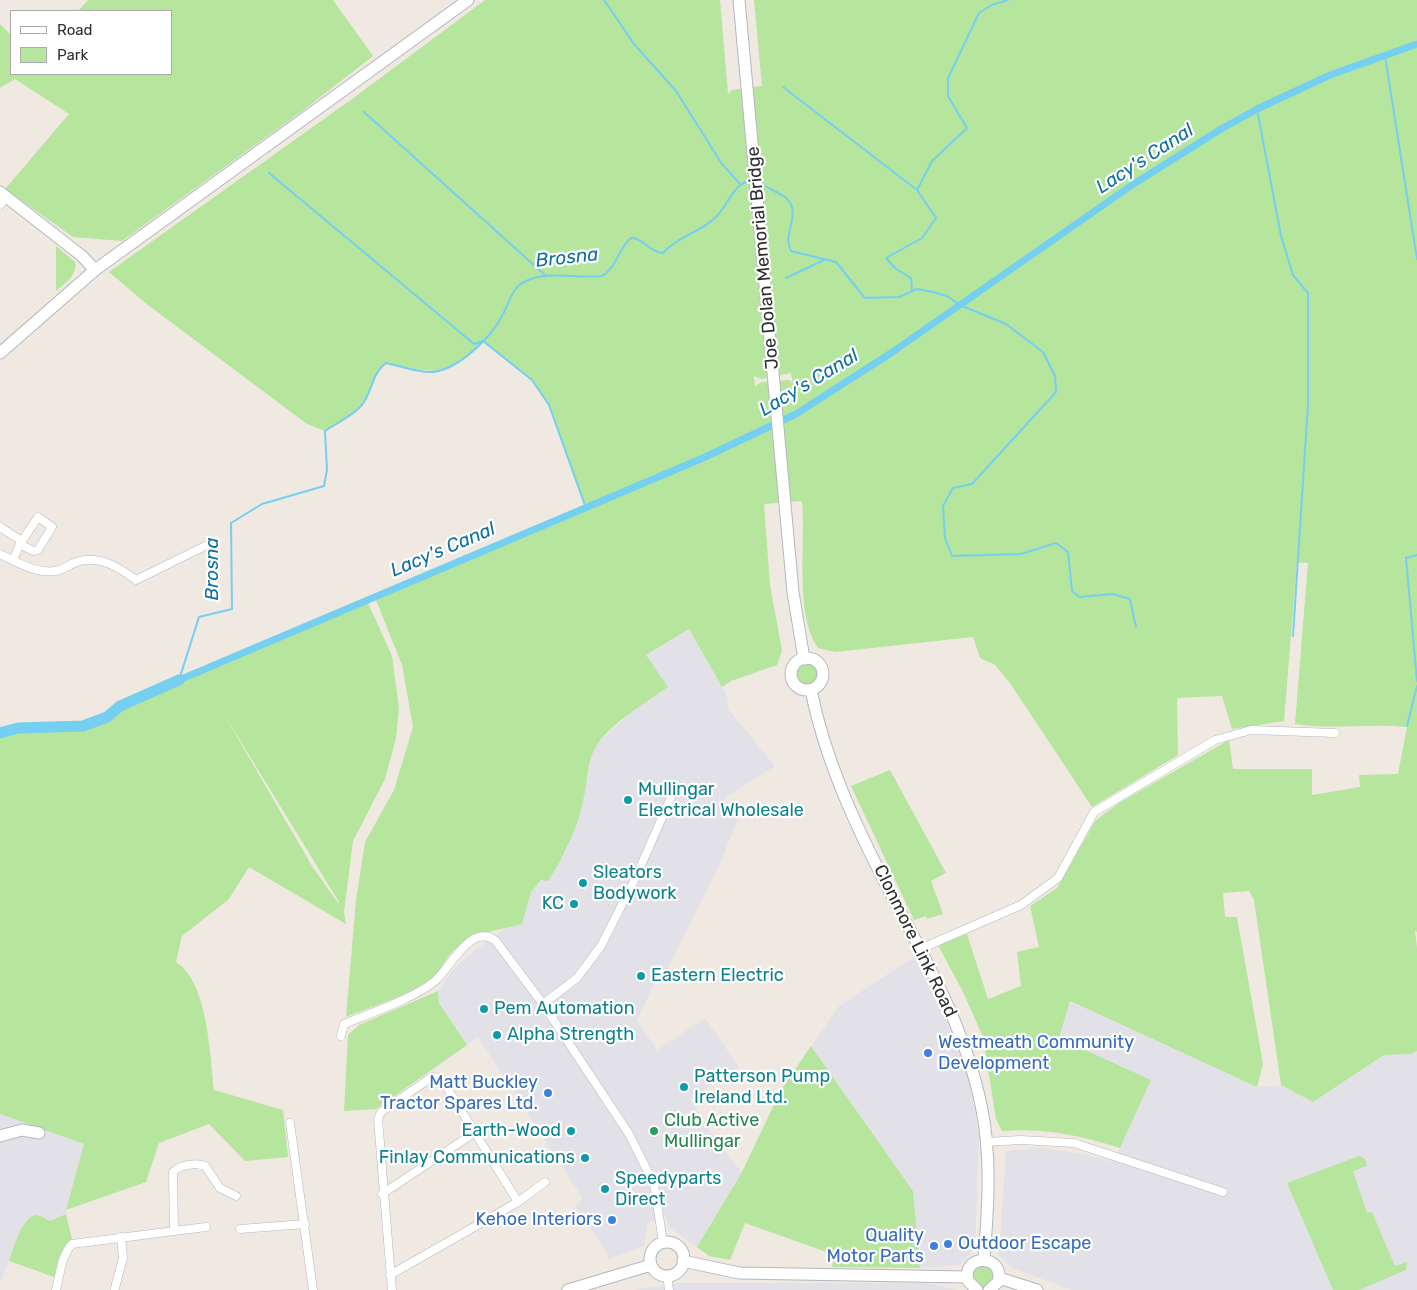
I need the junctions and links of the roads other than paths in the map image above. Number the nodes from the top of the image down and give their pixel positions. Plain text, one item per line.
1 (468, 0) edge
2 (739, 0) edge
3 (2, 198) edge
4 (96, 270) junction
5 (0, 353) edge
6 (0, 527) edge
7 (206, 546) dead end
8 (0, 554) edge
9 (13, 560) junction
10 (804, 659) junction
11 (811, 690) junction
12 (1335, 733) dead end
13 (672, 795) dead end
14 (920, 949) junction
15 (544, 1004) junction
16 (341, 1036) dead end
17 (290, 1123) dead end
18 (39, 1133) dead end
19 (474, 1133) junction
20 (0, 1136) edge
21 (986, 1142) junction
22 (545, 1182) dead end
23 (1223, 1192) dead end
24 (382, 1194) junction
25 (236, 1196) dead end
26 (518, 1202) junction
27 (305, 1224) junction
28 (206, 1227) dead end
29 (240, 1229) dead end
30 (174, 1230) junction
31 (121, 1237) junction
32 (663, 1242) junction
33 (984, 1259) junction
34 (683, 1260) junction
35 (651, 1265) junction
36 (390, 1274) junction
37 (667, 1275) junction
38 (967, 1277) junction
39 (999, 1278) junction
40 (115, 1288) dead end
41 (56, 1290) edge
42 (313, 1290) edge
43 (392, 1290) edge
44 (568, 1290) edge
45 (669, 1290) edge
46 (977, 1290) edge
47 (989, 1290) edge
48 (1037, 1290) edge

1 - 4 main road
2 - 10 main road, Joe Dolan Memorial Bridge
3 - 4 main road
4 - 5 main road
6 - 9 street
7 - 9 street
8 - 9 street
10 - 11 main road
10 - 11 main road
11 - 14 main road, Clonmore Link Road
12 - 14 street
13 - 15 street
14 - 21 main road, Clonmore Link Road
15 - 16 street
15 - 32 street
17 - 27 street
18 - 20 main road
19 - 24 street
19 - 24 street
19 - 26 street
21 - 23 street
21 - 33 main road, Clonmore Link Road
22 - 26 street
24 - 36 street
25 - 30 street
26 - 36 street
27 - 29 street
27 - 42 street
28 - 30 street
30 - 31 street
31 - 40 street
31 - 41 street
32 - 34 main road
32 - 35 main road
33 - 38 main road
33 - 39 main road
34 - 37 main road
34 - 38 main road
35 - 37 main road
35 - 44 main road
36 - 43 street
37 - 45 street
38 - 46 main road
39 - 47 main road
39 - 48 main road

